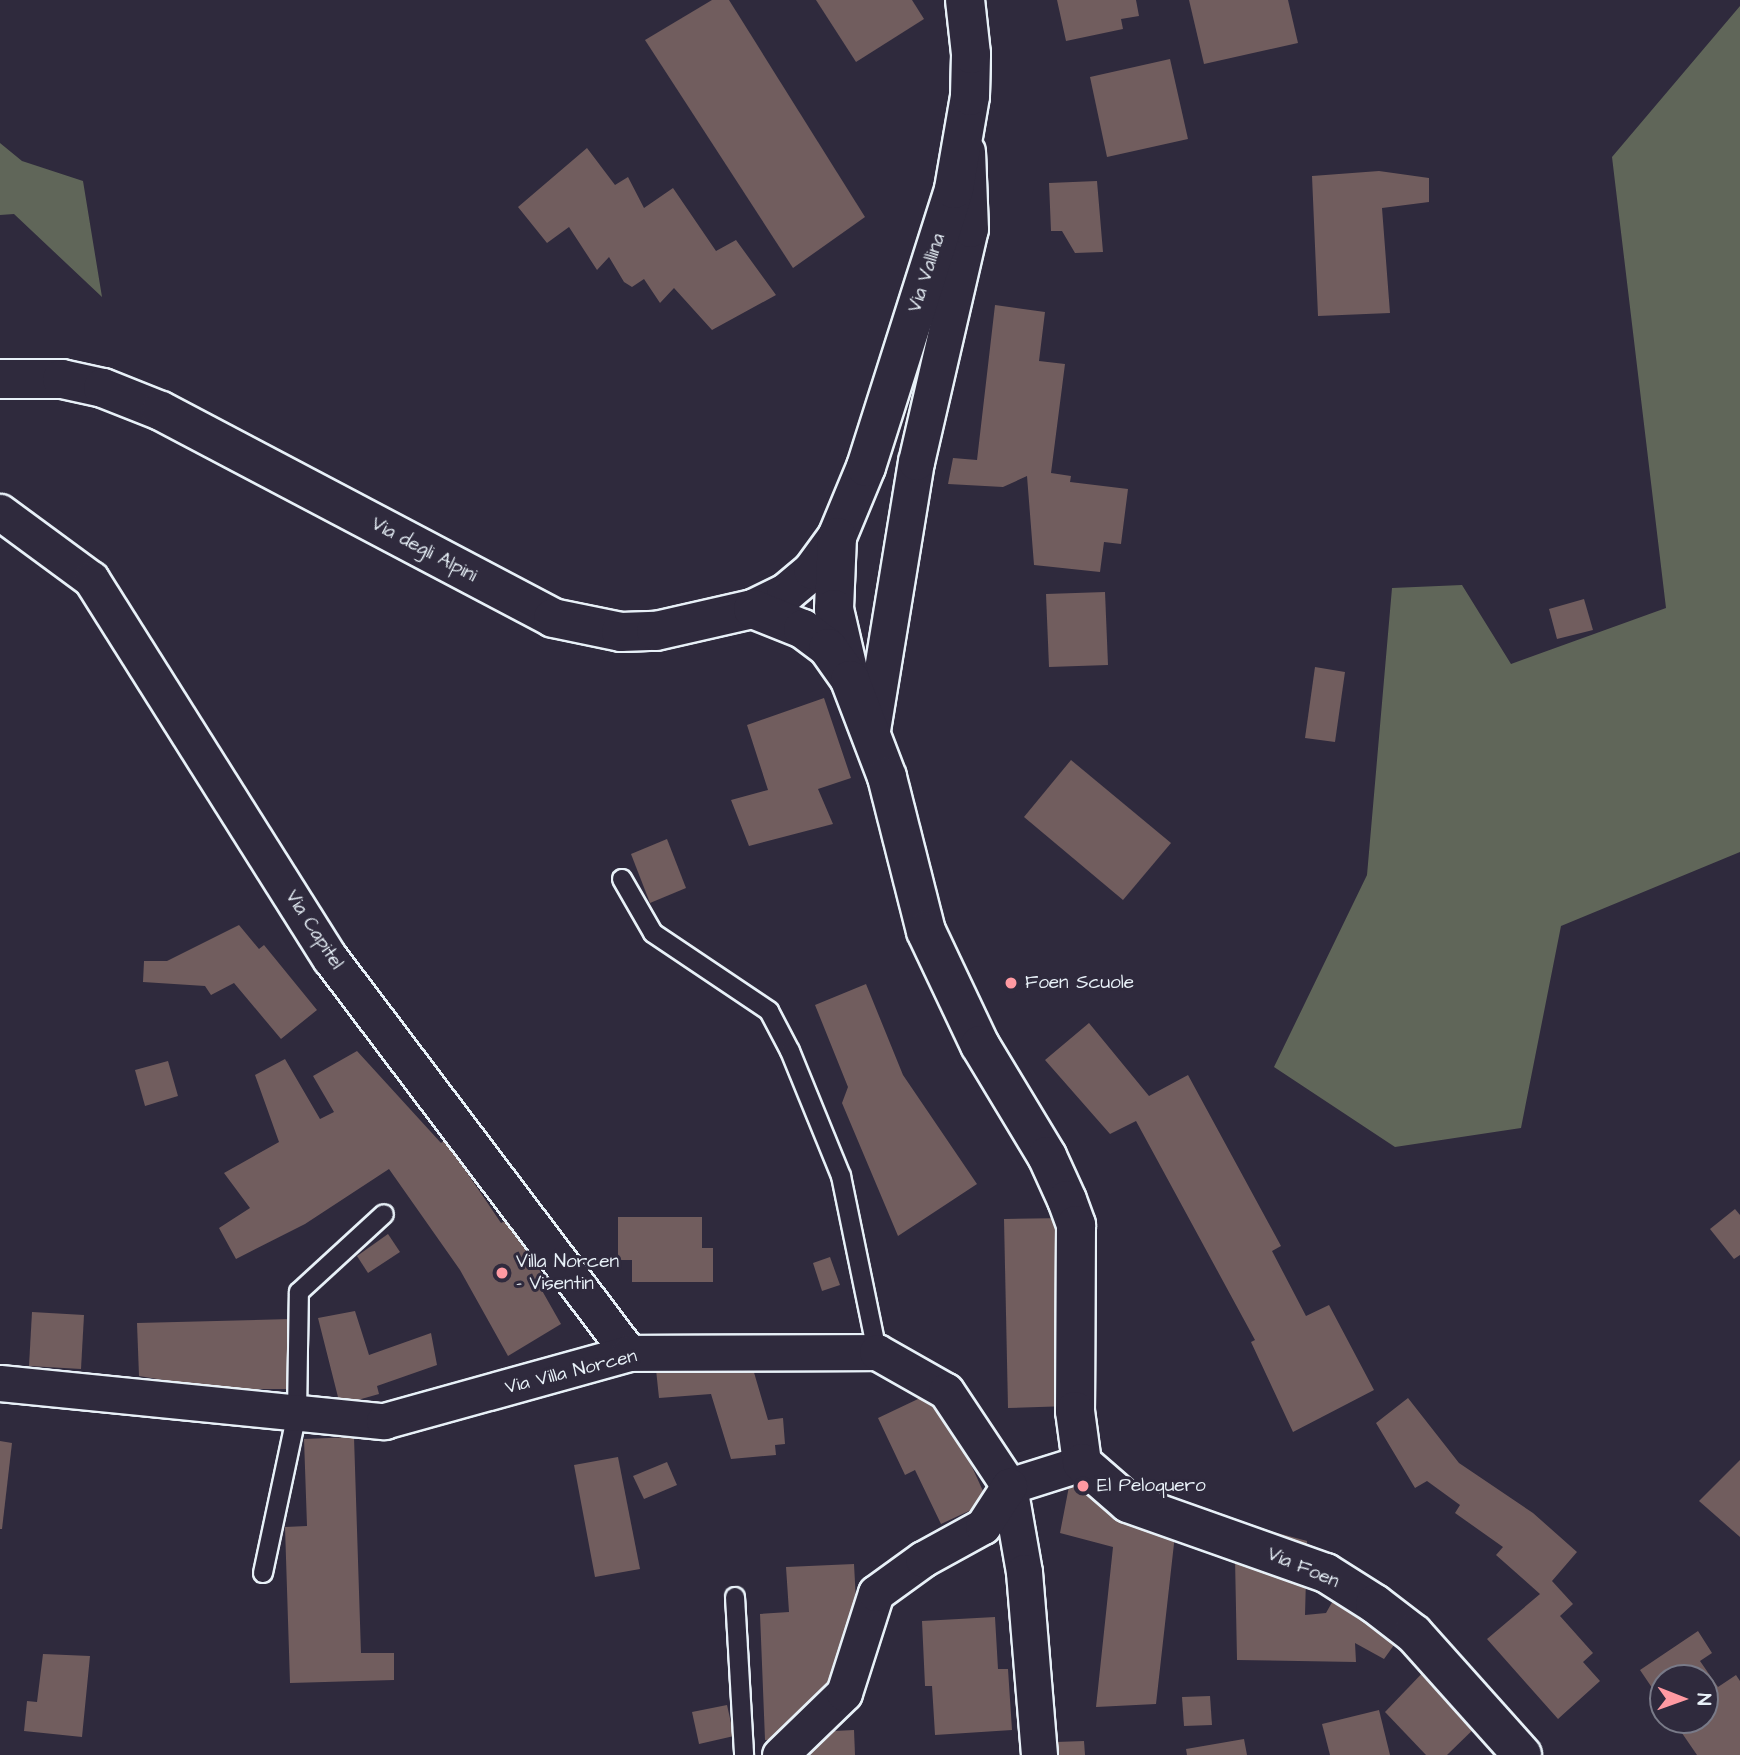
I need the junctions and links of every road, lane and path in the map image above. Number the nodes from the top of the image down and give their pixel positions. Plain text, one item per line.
1 (965, 0) edge
2 (964, 129) junction
3 (0, 379) edge
4 (0, 512) edge
5 (837, 537) junction
6 (753, 609) junction
7 (850, 680) junction
8 (871, 736) junction
9 (622, 879) dead end
10 (384, 1214) dead end
11 (877, 1352) junction
12 (629, 1353) junction
13 (0, 1383) edge
14 (297, 1413) junction
15 (1082, 1463) junction
16 (1009, 1486) junction
17 (263, 1573) dead end
18 (735, 1597) dead end
19 (744, 1755) edge
20 (780, 1755) edge
21 (1039, 1755) edge
22 (1521, 1755) edge

1 - 2 street, Via Vallina
2 - 5 street, Via Vallina
2 - 8 street
3 - 6 street, Via degli Alpini
4 - 12 street, Via Capitel
5 - 6 street, Via degli Alpini
5 - 7 street
6 - 7 street
7 - 8 street
8 - 15 street
9 - 11 lane
10 - 14 lane
11 - 12 street, Via Villa Norcen
11 - 16 street, Via Villa Norcen
12 - 14 street, Via Villa Norcen
13 - 14 street, Via Villa Norcen
14 - 17 lane
15 - 16 street
15 - 22 street, Via Foen
16 - 20 street
16 - 21 street
18 - 19 lane

